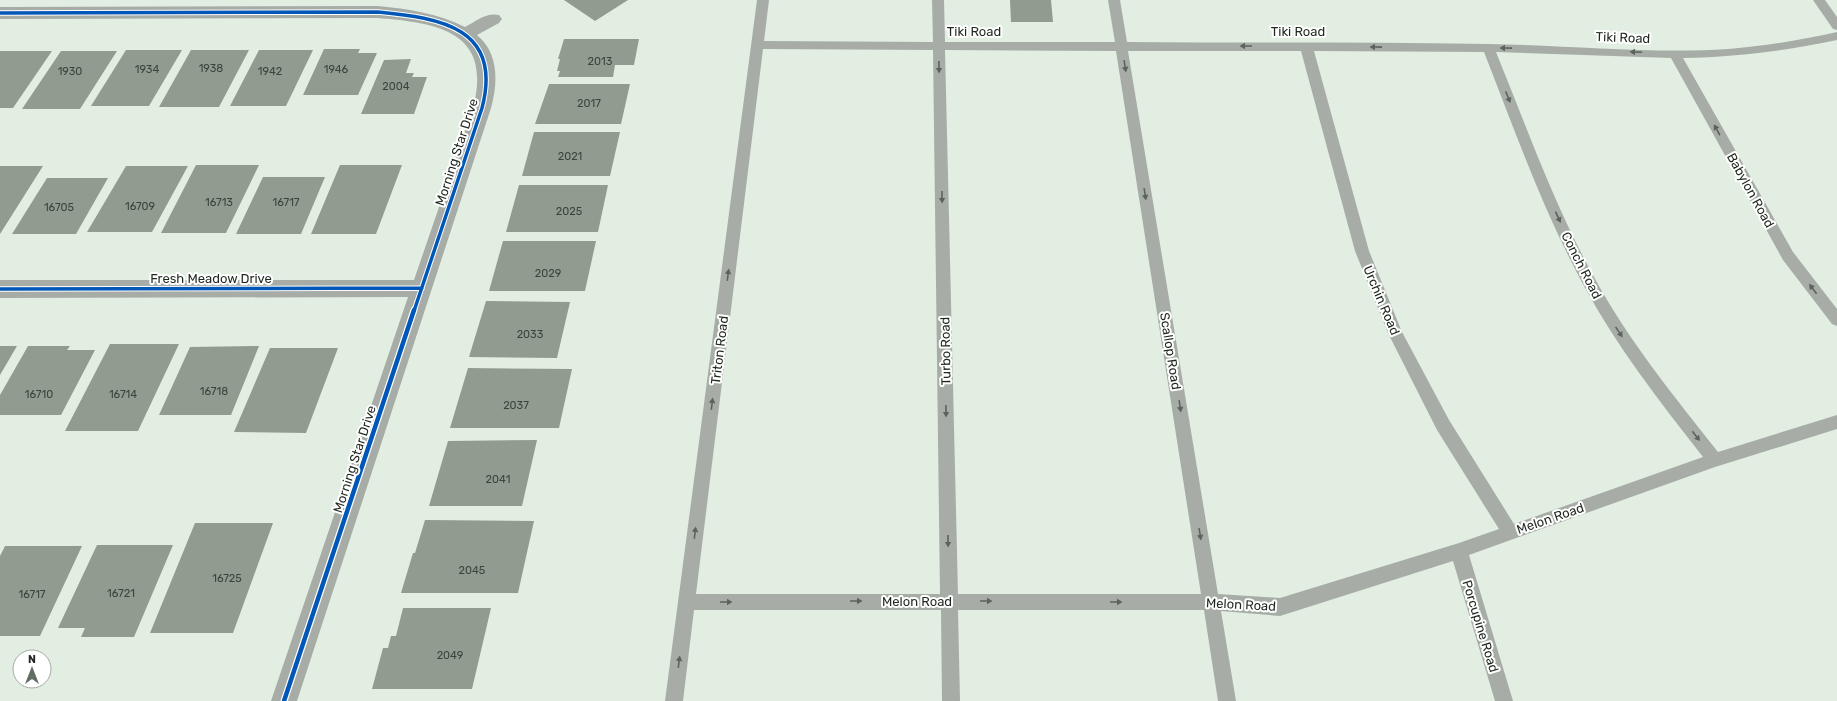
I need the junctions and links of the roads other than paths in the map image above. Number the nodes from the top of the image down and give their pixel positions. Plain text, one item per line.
1 (763, 0) edge
2 (938, 0) edge
3 (1114, 0) edge
4 (1819, 0) edge
5 (0, 13) edge
6 (493, 19) dead end
7 (1837, 26) edge
8 (465, 34) junction
9 (1837, 36) edge
10 (757, 45) junction
11 (939, 46) junction
12 (1121, 46) junction
13 (1306, 46) junction
14 (1488, 48) junction
15 (1675, 54) junction
16 (422, 288) junction
17 (0, 289) edge
18 (1837, 320) edge
19 (1837, 422) edge
20 (1715, 460) junction
21 (1510, 532) junction
22 (1459, 551) junction
23 (949, 601) junction
24 (687, 602) junction
25 (1211, 602) junction
26 (284, 701) edge
27 (674, 701) edge
28 (951, 701) edge
29 (1227, 701) edge
30 (1504, 701) edge

1 - 10 lane, Triton Road
2 - 11 lane, Turbo Road
3 - 12 lane, Scallop Road
4 - 7 lane
5 - 8 street, Morning Star Drive
6 - 8 street
8 - 16 street, Morning Star Drive
9 - 15 lane, Tiki Road
10 - 11 lane, Tiki Road
24 -> 10 lane, Triton Road
11 - 12 lane, Tiki Road
11 -> 23 lane, Turbo Road
13 -> 12 lane, Tiki Road
12 -> 25 lane, Scallop Road
14 -> 13 lane, Tiki Road
13 - 21 lane, Urchin Road
15 -> 14 lane, Tiki Road
14 -> 20 lane, Conch Road
18 -> 15 lane, Babylon Road
16 - 17 street, Fresh Meadow Drive
16 - 26 street, Morning Star Drive
19 - 20 lane, Melon Road
20 - 21 lane, Melon Road
21 - 22 lane, Melon Road
22 - 25 lane, Melon Road
22 - 30 lane, Porcupine Road
24 -> 23 lane, Melon Road
23 -> 25 lane, Melon Road
23 - 28 lane, Turbo Road
27 -> 24 lane, Triton Road
25 - 29 lane, Scallop Road

